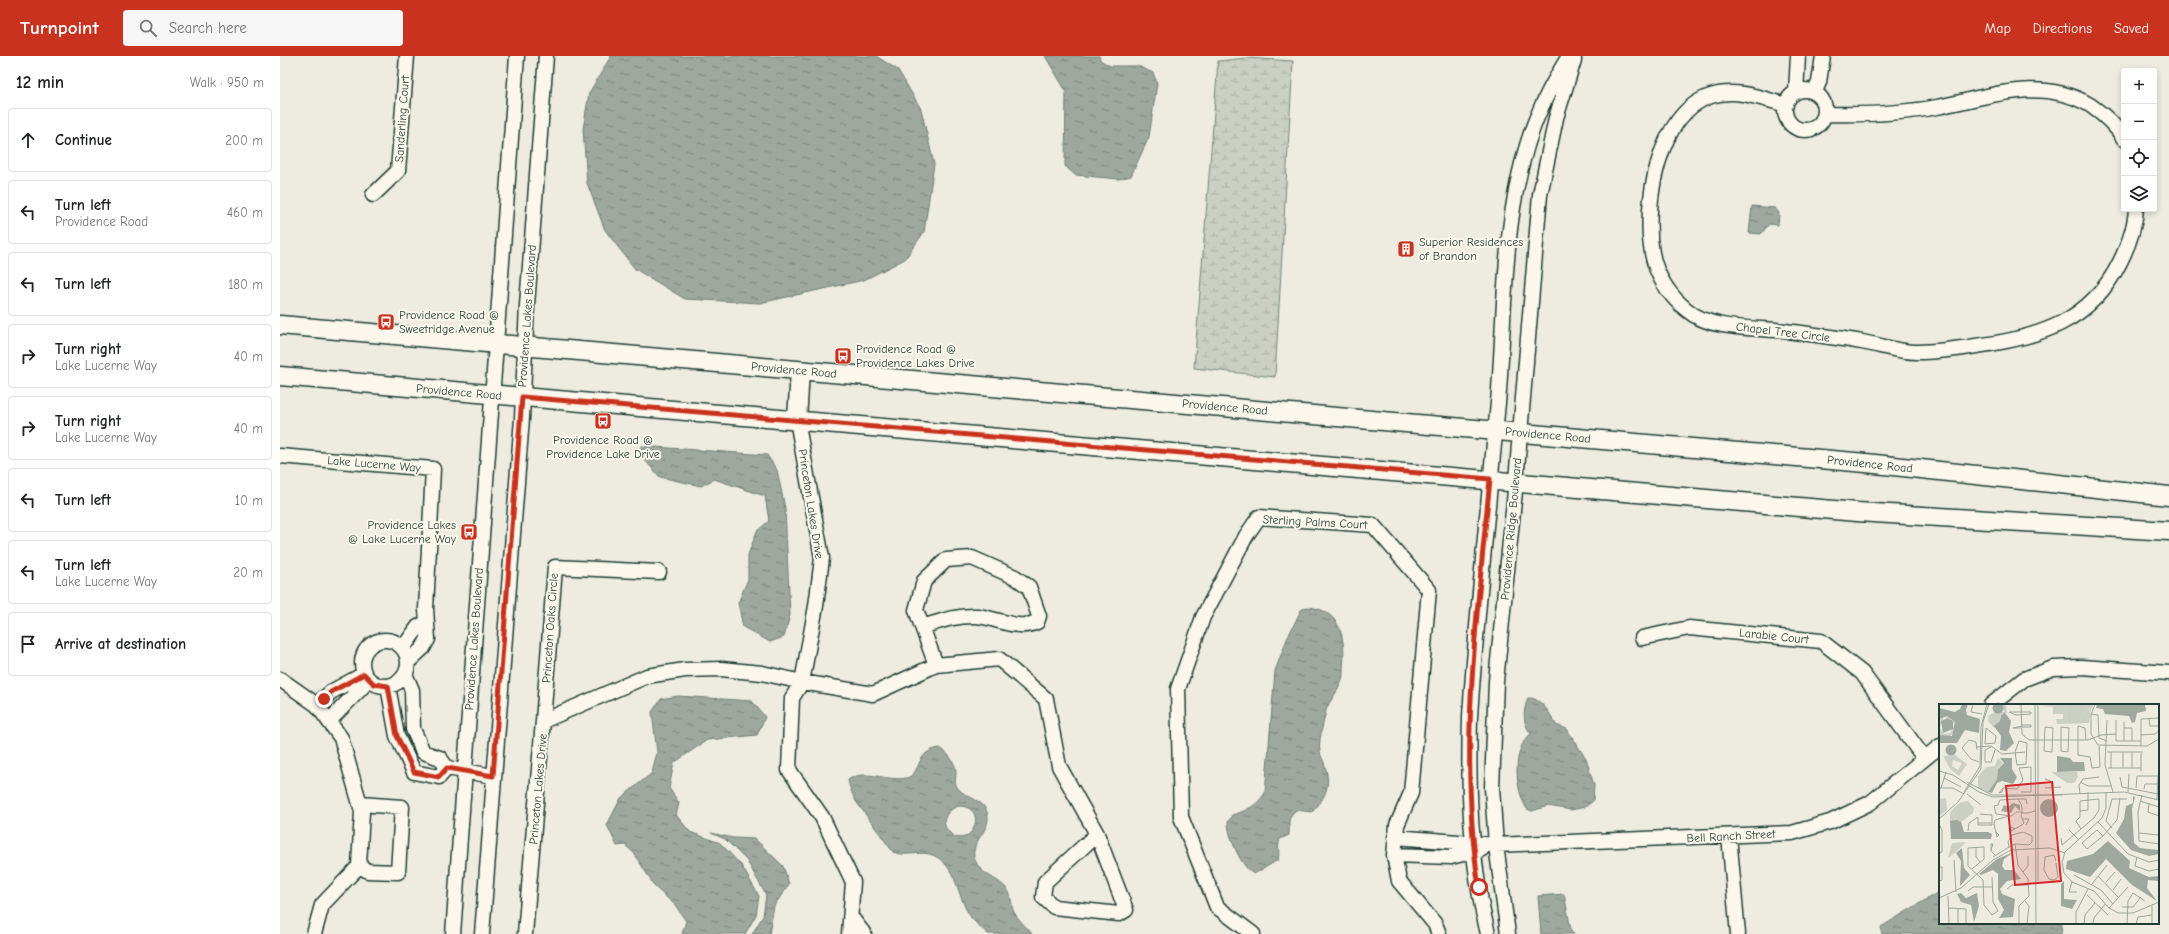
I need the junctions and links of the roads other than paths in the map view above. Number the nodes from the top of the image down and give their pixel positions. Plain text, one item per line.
1 (407, 56) edge
2 (517, 56) edge
3 (546, 56) edge
4 (1569, 56) edge
5 (1576, 56) edge
6 (1798, 56) edge
7 (1823, 56) edge
8 (1796, 92) junction
9 (1815, 92) junction
10 (1786, 105) junction
11 (1825, 114) junction
12 (2121, 135) edge
13 (373, 196) dead end
14 (2135, 212) edge
15 (280, 326) edge
16 (495, 344) junction
17 (525, 347) junction
18 (800, 371) junction
19 (280, 376) edge
20 (491, 394) junction
21 (522, 397) junction
22 (797, 420) junction
23 (1495, 430) junction
24 (1520, 433) junction
25 (280, 456) edge
26 (1490, 479) junction
27 (1516, 481) junction
28 (2169, 496) edge
29 (2169, 531) edge
30 (658, 572) dead end
31 (427, 622) junction
32 (922, 627) junction
33 (1642, 638) dead end
34 (402, 648) junction
35 (936, 665) junction
36 (406, 668) junction
37 (2169, 673) edge
38 (367, 677) junction
39 (280, 679) edge
40 (802, 682) junction
41 (388, 686) junction
42 (1992, 704) edge
43 (317, 705) junction
44 (329, 721) junction
45 (544, 721) junction
46 (1939, 747) edge
47 (1924, 758) junction
48 (447, 768) junction
49 (466, 771) junction
50 (493, 776) junction
51 (360, 804) junction
52 (1097, 834) junction
53 (1729, 836) junction
54 (1395, 837) junction
55 (1496, 845) junction
56 (1473, 847) junction
57 (1394, 855) junction
58 (359, 866) junction
59 (851, 917) junction
60 (314, 934) edge
61 (453, 934) edge
62 (482, 934) edge
63 (525, 934) edge
64 (849, 934) edge
65 (864, 934) edge
66 (1253, 934) edge
67 (1438, 934) edge
68 (1488, 934) edge
69 (1508, 934) edge
70 (1738, 934) edge

1 - 13 street, Sanderling Court
2 - 16 street, Providence Lakes Boulevard
3 - 17 street, Providence Lakes Boulevard
4 - 23 street, Providence Ridge Boulevard
5 - 24 street, Providence Ridge Boulevard
6 - 8 street
7 - 9 street
8 - 9 street
8 - 10 street
9 - 11 street
10 - 11 street
10 - 14 street, Chapel Tree Circle
11 - 12 street
15 - 16 main road, Providence Road
16 - 17 main road, Providence Road
16 - 20 street, Providence Lakes Boulevard
17 - 18 main road, Providence Road
17 - 21 street, Providence Lakes Boulevard
18 - 22 main road
18 - 23 main road, Providence Road
19 - 20 main road, Providence Road
20 - 21 main road, Providence Road
20 - 49 street, Providence Lakes Boulevard
21 - 22 main road, Providence Road
21 - 50 street, Providence Lakes Boulevard
22 - 26 main road, Providence Road
22 - 40 street, Princeton Lakes Drive
23 - 24 main road, Providence Road
23 - 26 street, Providence Ridge Boulevard
24 - 27 street, Providence Ridge Boulevard
24 - 28 main road, Providence Road
25 - 31 street, Lake Lucerne Way
26 - 27 main road, Providence Road
26 - 56 street, Providence Ridge Boulevard
27 - 29 main road, Providence Road
27 - 55 street, Providence Ridge Boulevard
30 - 45 street, Princeton Oaks Circle
31 - 34 street
31 - 36 street, Lake Lucerne Way
32 - 32 street
32 - 35 street
33 - 47 street, Larabie Court
34 - 36 street
34 - 38 street
35 - 40 street
35 - 52 street
36 - 41 street
36 - 48 street
37 - 42 street
38 - 41 street
38 - 43 street
38 - 44 street
39 - 43 street
40 - 45 street, Princeton Lakes Drive
40 - 59 street, Princeton Lakes Drive
41 - 48 street
43 - 44 street
44 - 51 street
45 - 63 street, Princeton Lakes Drive
46 - 47 street, Bell Ranch Street
47 - 53 street, Bell Ranch Street
48 - 49 street
49 - 50 street
49 - 61 street, Providence Lakes Boulevard
50 - 62 street, Providence Lakes Boulevard
51 - 58 street
51 - 58 street
52 - 52 street
53 - 55 street, Bell Ranch Street
53 - 70 street
54 - 56 street
54 - 57 street, Sterling Palms Court
54 - 66 street, Sterling Palms Court
55 - 56 street
55 - 69 street, Providence Ridge Boulevard
56 - 57 street
56 - 68 street, Providence Ridge Boulevard
57 - 67 street, Sterling Palms Court
58 - 60 street
59 - 64 street, Princeton Lakes Drive
59 - 65 street

